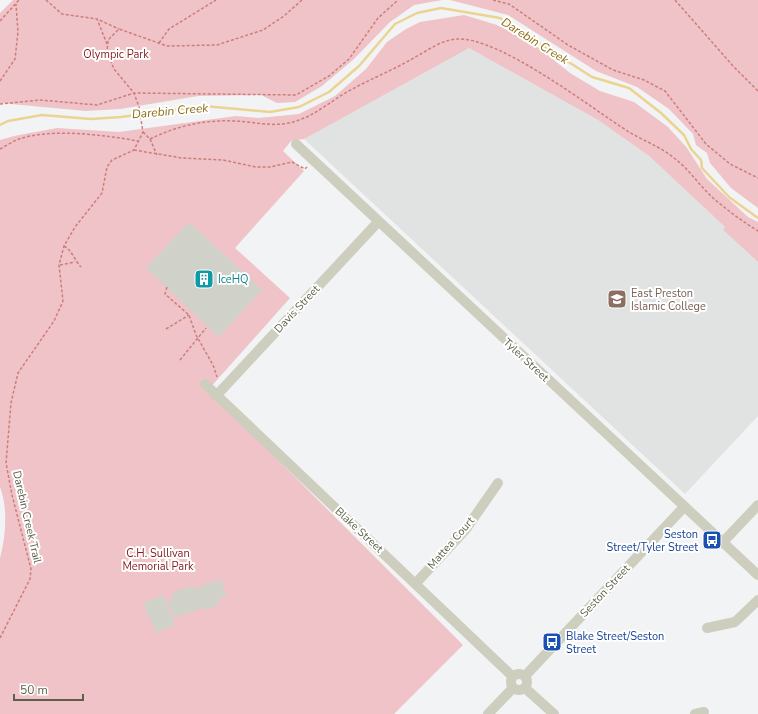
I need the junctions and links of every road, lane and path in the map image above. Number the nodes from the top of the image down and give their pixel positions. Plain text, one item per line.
1 (20, 0) edge
2 (46, 0) edge
3 (216, 0) edge
4 (302, 0) edge
5 (398, 0) edge
6 (493, 0) edge
7 (675, 0) edge
8 (16, 4) junction
9 (97, 19) junction
10 (0, 21) edge
11 (119, 29) junction
12 (159, 43) junction
13 (107, 44) junction
14 (0, 81) edge
15 (758, 91) edge
16 (134, 94) junction
17 (0, 104) edge
18 (143, 132) junction
19 (150, 139) junction
20 (138, 141) junction
21 (296, 144) dead end
22 (0, 149) edge
23 (134, 150) junction
24 (157, 155) junction
25 (313, 162) junction
26 (758, 178) edge
27 (378, 222) junction
28 (758, 231) edge
29 (64, 246) junction
30 (75, 262) junction
31 (59, 265) junction
32 (81, 267) dead end
33 (167, 287) dead end
34 (189, 315) junction
35 (206, 328) dead end
36 (166, 329) dead end
37 (198, 338) junction
38 (180, 360) dead end
39 (217, 377) dead end
40 (205, 384) dead end
41 (216, 396) junction
42 (498, 483) dead end
43 (758, 505) edge
44 (684, 507) junction
45 (723, 542) junction
46 (758, 575) edge
47 (416, 583) junction
48 (758, 600) edge
49 (707, 628) dead end
50 (0, 638) edge
51 (512, 676) junction
52 (525, 676) junction
53 (513, 688) junction
54 (525, 688) junction
55 (488, 714) edge
56 (554, 714) edge

1 - 8 path
2 - 9 path
3 - 12 path
4 - 12 path
5 - 16 path
6 - 26 path
7 - 15 path
8 - 10 path
8 - 14 path
9 - 11 path
9 - 13 path
11 - 12 path
11 - 13 path
13 - 16 path
16 - 17 path
16 - 18 path
18 - 19 path
18 - 20 path
19 - 24 path
19 - 28 path
20 - 22 path
20 - 23 path
21 - 25 street, Tyler Street
23 - 24 path
23 - 29 path, Darebin Creek Trail
24 - 25 path
25 - 27 street, Tyler Street
27 - 41 street, Davis Street
27 - 44 street, Tyler Street
29 - 30 path
29 - 31 path, Darebin Creek Trail
30 - 31 path
30 - 32 path
31 - 50 path, Darebin Creek Trail
33 - 34 path
34 - 36 path
34 - 37 path
35 - 37 path
37 - 38 path
37 - 39 path
40 - 41 street, Blake Street
41 - 47 street, Blake Street
42 - 47 street, Mattea Court
43 - 45 street
44 - 45 street, Tyler Street
44 - 52 street, Seston Street
45 - 46 street, Tyler Street
47 - 51 street, Blake Street
48 - 49 street
51 - 52 street
51 - 53 street
52 - 54 street
53 - 54 street
53 - 55 street
54 - 56 street

